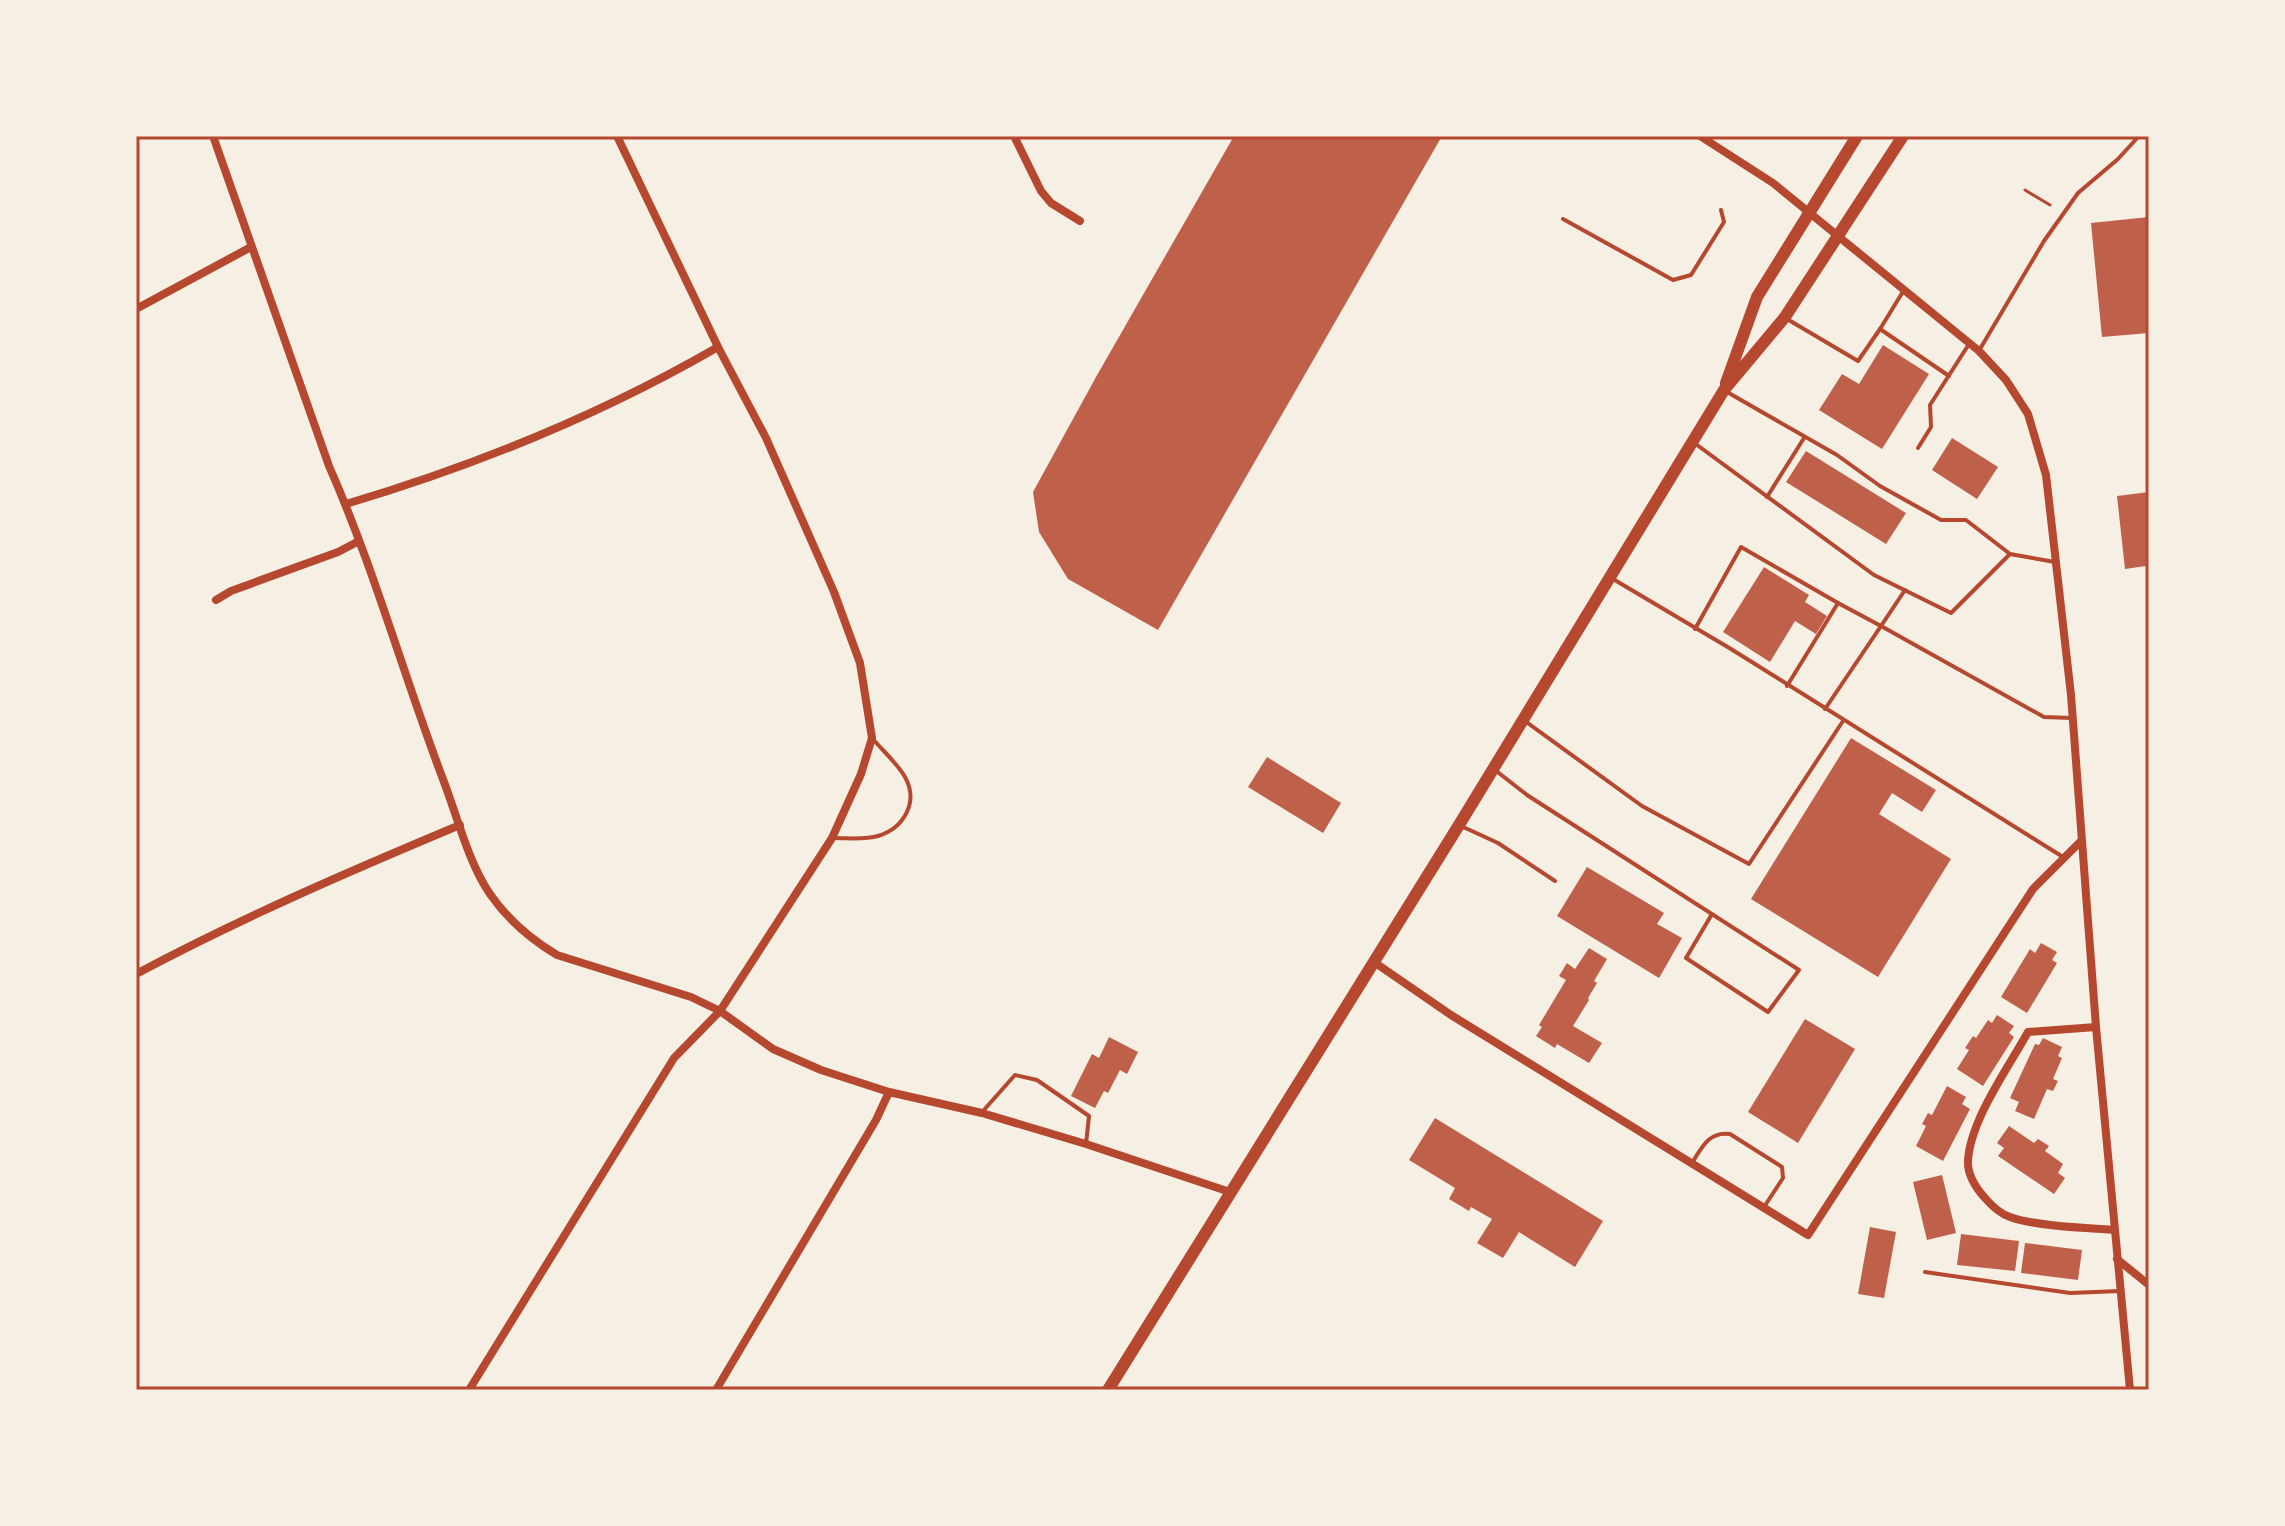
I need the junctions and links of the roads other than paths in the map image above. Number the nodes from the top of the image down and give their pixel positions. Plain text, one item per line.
1 (213, 136) edge
2 (617, 136) edge
3 (1014, 136) edge
4 (1700, 136) edge
5 (1857, 136) edge
6 (1903, 136) edge
7 (2139, 136) edge
8 (1721, 210) dead end
9 (1810, 215) junction
10 (1563, 219) dead end
11 (1080, 221) dead end
12 (1837, 237) junction
13 (251, 247) junction
14 (1904, 290) junction
15 (136, 309) edge
16 (1785, 317) junction
17 (1880, 329) junction
18 (1969, 344) junction
19 (718, 347) junction
20 (1979, 351) junction
21 (1949, 376) junction
22 (1724, 390) junction
23 (1804, 438) junction
24 (1693, 442) junction
25 (1918, 448) dead end
26 (1767, 497) junction
27 (346, 504) junction
28 (359, 541) junction
29 (2010, 554) junction
30 (2057, 562) junction
31 (1611, 578) junction
32 (1905, 590) junction
33 (216, 600) dead end
34 (1838, 603) junction
35 (1881, 626) junction
36 (1695, 629) junction
37 (1787, 686) junction
38 (1825, 709) junction
39 (2072, 718) junction
40 (1523, 720) junction
41 (1843, 721) junction
42 (872, 738) junction
43 (1493, 769) junction
44 (460, 825) junction
45 (1459, 825) junction
46 (832, 838) junction
47 (2080, 842) junction
48 (2063, 857) junction
49 (1555, 881) dead end
50 (1712, 914) junction
51 (1374, 962) junction
52 (136, 974) edge
53 (720, 1011) junction
54 (2096, 1027) junction
55 (889, 1092) junction
56 (982, 1113) junction
57 (1086, 1144) junction
58 (1692, 1163) junction
59 (1230, 1192) junction
60 (1763, 1209) junction
61 (2114, 1230) junction
62 (2117, 1259) junction
63 (1925, 1272) dead end
64 (2149, 1285) edge
65 (2120, 1291) junction
66 (469, 1390) edge
67 (716, 1390) edge
68 (1108, 1390) edge
69 (2130, 1390) edge

1 - 13 street
2 - 19 street
3 - 11 street
4 - 9 street
5 - 9 main road
6 - 12 main road
7 - 20 lane
8 - 10 lane
9 - 12 street
9 - 22 main road
12 - 14 street
12 - 16 main road
13 - 15 street
13 - 27 street
14 - 17 lane
14 - 18 street
16 - 17 lane
16 - 22 main road
17 - 21 lane
18 - 20 street
18 - 21 lane
19 - 27 street
19 - 42 street
20 - 30 street
21 - 25 lane
22 - 23 lane
22 - 24 main road
23 - 26 lane
23 - 29 lane
24 - 26 lane
24 - 31 main road
26 - 32 lane
27 - 28 street
28 - 33 street
28 - 44 street
29 - 30 lane
29 - 32 lane
30 - 39 street
31 - 36 lane
31 - 40 main road
32 - 35 lane
34 - 35 lane
34 - 36 lane
34 - 37 lane
35 - 38 lane
35 - 39 lane
36 - 37 lane
37 - 38 lane
38 - 41 lane
39 - 47 street
40 - 41 lane
40 - 43 main road
41 - 48 lane
42 - 46 street
42 - 46 lane
43 - 45 main road
43 - 50 lane
44 - 52 street
44 - 53 street
45 - 49 lane
45 - 51 main road
46 - 53 street
47 - 48 street
47 - 54 street
48 - 60 street
50 - 50 lane
51 - 58 street
51 - 59 main road
53 - 55 street
53 - 66 street
54 - 61 street
54 - 61 street
55 - 56 street
55 - 67 street
56 - 57 street
56 - 57 lane
57 - 59 street
58 - 60 street
58 - 60 lane
59 - 68 main road
61 - 62 street
62 - 64 street
62 - 65 street
63 - 65 lane
65 - 69 street

